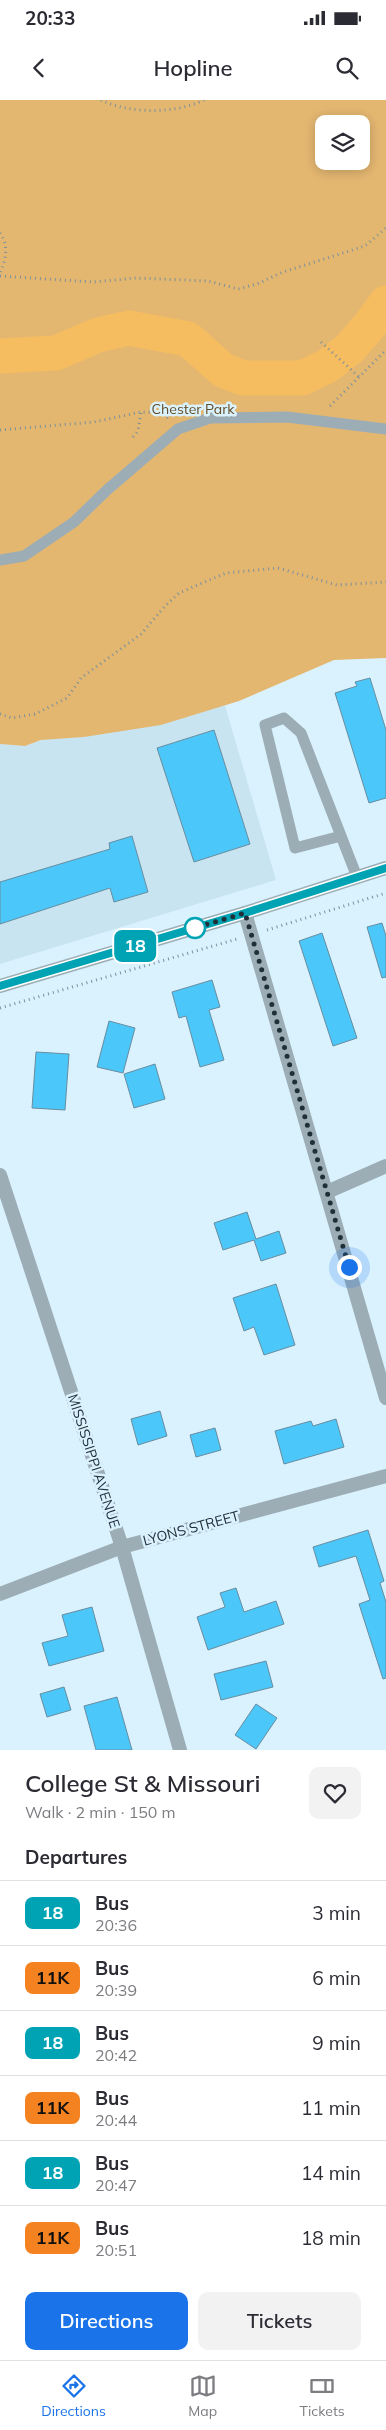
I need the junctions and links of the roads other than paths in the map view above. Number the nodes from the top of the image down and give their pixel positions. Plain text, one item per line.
1 (386, 429) edge
2 (0, 560) edge
3 (341, 836) junction
4 (386, 868) edge
5 (358, 877) junction
6 (245, 913) junction
7 (0, 986) edge
8 (386, 1166) edge
9 (0, 1175) edge
10 (327, 1192) junction
11 (386, 1398) edge
12 (386, 1476) edge
13 (122, 1546) junction
14 (0, 1594) edge
15 (180, 1750) edge

1 - 2 lane
3 - 3 lane
3 - 5 lane
4 - 5 street
5 - 6 street
6 - 7 street
6 - 10 street
8 - 10 street
9 - 13 street, MISSISSIPPI AVENUE
10 - 11 street
12 - 13 street, LYONS STREET
13 - 14 street, LYONS STREET
13 - 15 street, MISSISSIPPI AVENUE

